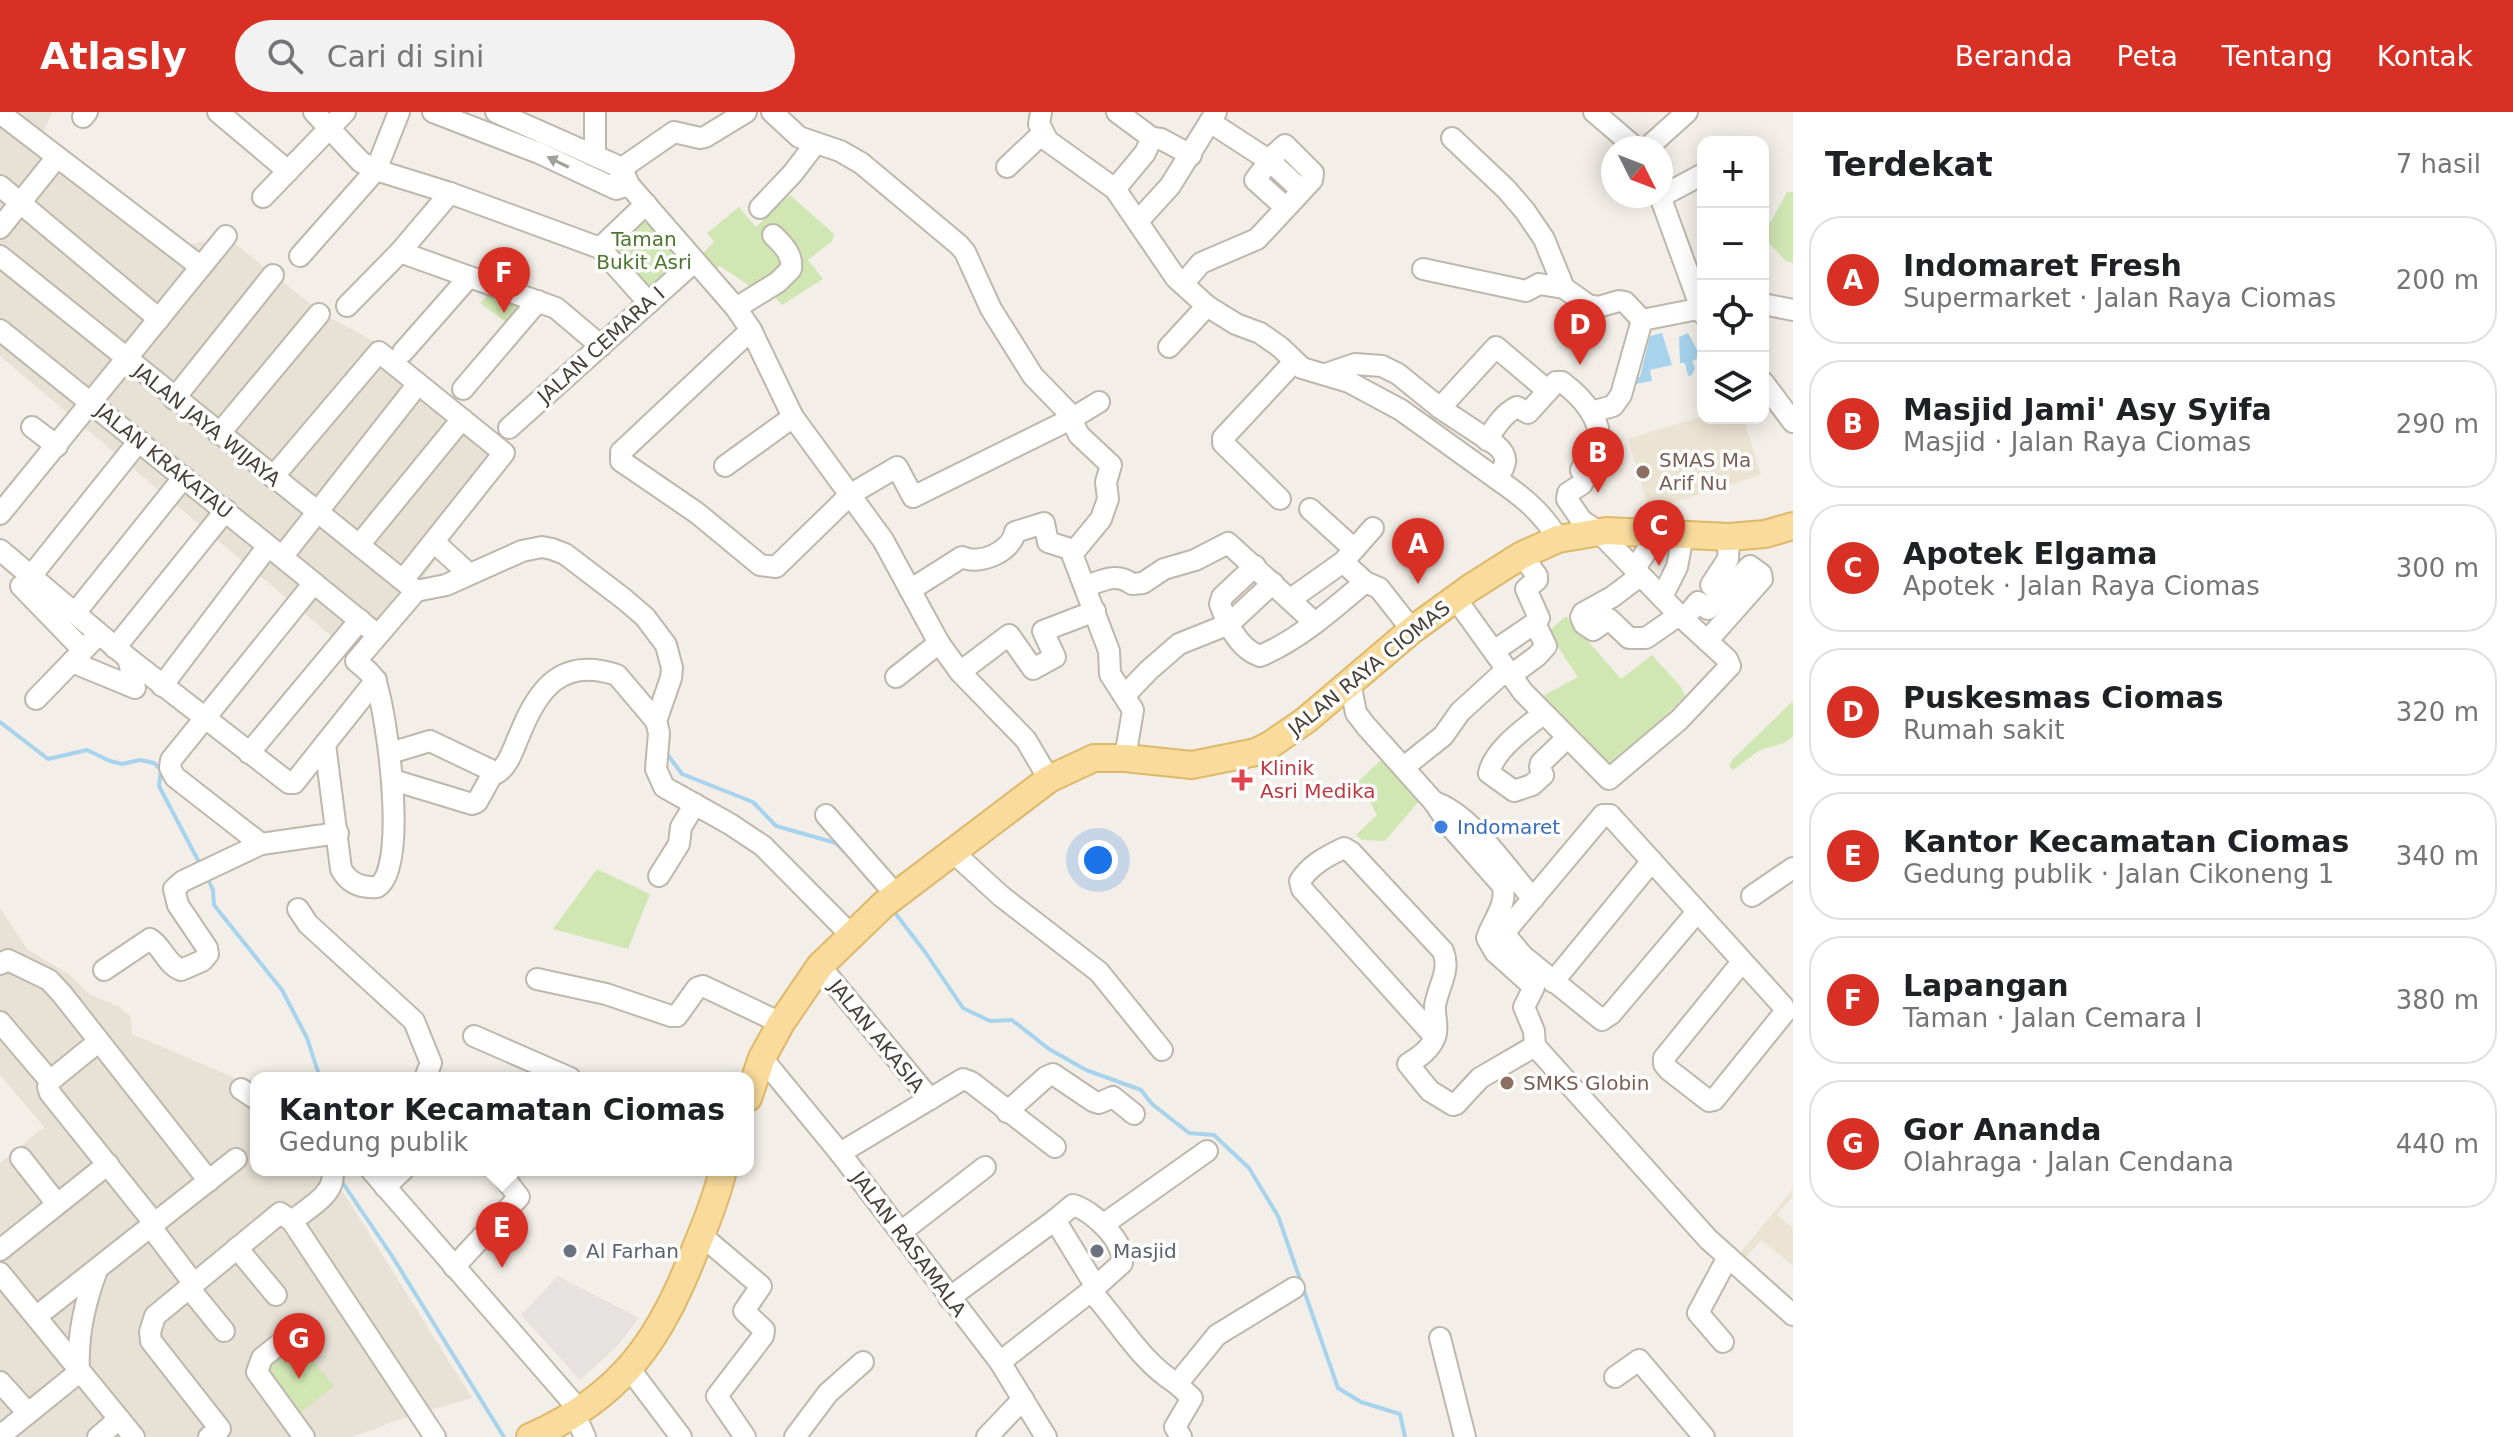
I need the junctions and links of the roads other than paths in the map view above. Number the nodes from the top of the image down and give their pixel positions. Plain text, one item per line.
1 (218, 112) edge
2 (314, 112) edge
3 (345, 112) edge
4 (399, 112) edge
5 (433, 112) edge
6 (496, 112) edge
7 (595, 112) edge
8 (746, 112) edge
9 (772, 112) edge
10 (1117, 112) edge
11 (1594, 112) edge
12 (1687, 112) edge
13 (0, 113) edge
14 (1213, 117) edge
15 (475, 120) edge
16 (1042, 122) edge
17 (330, 128) junction
18 (1622, 136) edge
19 (1660, 136) edge
20 (1152, 138) junction
21 (1452, 138) dead end
22 (816, 143) junction
23 (595, 155) junction
24 (1191, 155) junction
25 (57, 157) junction
26 (1270, 161) junction
27 (1007, 167) dead end
28 (376, 170) junction
29 (288, 171) junction
30 (1697, 177) edge
31 (622, 181) junction
32 (0, 186) edge
33 (1115, 189) junction
34 (1673, 190) edge
35 (450, 193) junction
36 (263, 197) dead end
37 (20, 203) junction
38 (646, 204) junction
39 (1285, 207) junction
40 (760, 208) dead end
41 (1664, 208) edge
42 (1139, 220) junction
43 (0, 228) edge
44 (773, 235) dead end
45 (226, 236) dead end
46 (600, 248) junction
47 (400, 252) junction
48 (0, 256) edge
49 (300, 256) dead end
50 (694, 262) junction
51 (201, 267) junction
52 (1423, 269) dead end
53 (273, 275) dead end
54 (469, 277) junction
55 (1183, 284) junction
56 (1564, 288) junction
57 (1697, 297) edge
58 (538, 301) junction
59 (649, 303) junction
60 (1769, 305) edge
61 (347, 306) dead end
62 (1207, 306) junction
63 (736, 308) junction
64 (1793, 310) edge
65 (1697, 311) edge
66 (319, 314) dead end
67 (159, 319) junction
68 (1642, 320) junction
69 (0, 330) edge
70 (751, 330) junction
71 (601, 346) junction
72 (1169, 347) dead end
73 (403, 352) dead end
74 (127, 361) junction
75 (1294, 362) junction
76 (1326, 374) junction
77 (418, 384) junction
78 (463, 389) dead end
79 (1769, 390) edge
80 (1548, 391) junction
81 (174, 399) junction
82 (1099, 402) dead end
83 (93, 403) junction
84 (1440, 408) junction
85 (1591, 412) junction
86 (793, 417) junction
87 (462, 419) junction
88 (1071, 419) junction
89 (1793, 422) edge
90 (32, 427) dead end
91 (509, 428) dead end
92 (219, 434) junction
93 (1487, 440) junction
94 (139, 441) junction
95 (57, 446) junction
96 (725, 466) dead end
97 (184, 477) junction
98 (273, 477) junction
99 (1497, 479) junction
100 (851, 494) junction
101 (1280, 499) dead end
102 (1310, 509) dead end
103 (226, 510) junction
104 (318, 513) junction
105 (0, 514) edge
106 (1793, 526) edge
107 (1373, 528) dead end
108 (1598, 531) junction
109 (1671, 533) junction
110 (1729, 537) junction
111 (1558, 539) junction
112 (434, 542) junction
113 (359, 545) junction
114 (0, 550) edge
115 (1073, 550) junction
116 (275, 552) junction
117 (1522, 555) junction
118 (1349, 556) junction
119 (1255, 566) junction
120 (1637, 573) junction
121 (469, 574) junction
122 (26, 581) junction
123 (1365, 582) junction
124 (314, 583) junction
125 (1273, 583) junction
126 (410, 586) junction
127 (1086, 586) junction
128 (910, 590) junction
129 (1295, 596) dead end
130 (1721, 596) junction
131 (1662, 597) junction
132 (1456, 599) junction
133 (1095, 611) junction
134 (75, 613) junction
135 (1681, 617) junction
136 (360, 620) junction
137 (1315, 623) junction
138 (1535, 623) junction
139 (1229, 624) junction
140 (1412, 630) junction
141 (99, 634) junction
142 (378, 635) junction
143 (1707, 641) junction
144 (939, 643) junction
145 (338, 645) junction
146 (1494, 651) junction
147 (122, 653) junction
148 (77, 656) junction
149 (356, 661) junction
150 (960, 672) junction
151 (1508, 673) junction
152 (896, 677) dead end
153 (376, 680) junction
154 (1350, 682) junction
155 (162, 686) junction
156 (1125, 695) junction
157 (36, 699) dead end
158 (1543, 714) junction
159 (203, 718) junction
160 (656, 721) junction
161 (1567, 738) junction
162 (325, 744) junction
163 (249, 753) junction
164 (390, 753) junction
165 (1125, 758) junction
166 (1404, 767) junction
167 (493, 773) junction
168 (1049, 779) junction
169 (393, 780) junction
170 (1434, 802) junction
171 (695, 804) junction
172 (826, 815) dead end
173 (338, 833) junction
174 (261, 844) junction
175 (954, 853) junction
176 (1652, 861) junction
177 (1793, 868) edge
178 (659, 876) dead end
179 (1752, 896) dead end
180 (1533, 899) junction
181 (890, 900) junction
182 (298, 909) dead end
183 (1697, 912) junction
184 (851, 935) junction
185 (1742, 962) junction
186 (0, 964) edge
187 (820, 966) junction
188 (104, 970) dead end
189 (537, 979) dead end
190 (1553, 982) junction
191 (0, 1022) edge
192 (781, 1023) junction
193 (474, 1036) dead end
194 (1435, 1037) junction
195 (98, 1042) junction
196 (1535, 1046) junction
197 (1162, 1050) dead end
198 (762, 1058) junction
199 (427, 1072) edge
200 (556, 1072) edge
201 (50, 1081) junction
202 (754, 1081) edge
203 (930, 1099) junction
204 (1007, 1112) junction
205 (1134, 1114) dead end
206 (1055, 1147) dead end
207 (1207, 1151) dead end
208 (840, 1153) junction
209 (21, 1158) dead end
210 (236, 1159) dead end
211 (108, 1164) junction
212 (985, 1167) dead end
213 (334, 1176) edge
214 (376, 1176) edge
215 (397, 1176) edge
216 (503, 1176) edge
217 (721, 1176) edge
218 (209, 1181) junction
219 (385, 1187) junction
220 (57, 1204) junction
221 (1055, 1220) junction
222 (292, 1221) junction
223 (1104, 1224) junction
224 (153, 1225) junction
225 (901, 1232) junction
226 (701, 1235) junction
227 (3, 1242) edge
228 (237, 1248) junction
229 (1728, 1257) junction
230 (454, 1267) junction
231 (97, 1270) junction
232 (0, 1273) edge
233 (191, 1286) junction
234 (1294, 1288) dead end
235 (1094, 1289) junction
236 (276, 1295) dead end
237 (949, 1298) junction
238 (1793, 1315) edge
239 (37, 1316) junction
240 (224, 1331) dead end
241 (1440, 1338) dead end
242 (1723, 1342) dead end
243 (277, 1346) dead end
244 (863, 1362) dead end
245 (1000, 1362) junction
246 (629, 1368) junction
247 (80, 1373) junction
248 (1615, 1377) dead end
249 (0, 1382) edge
250 (1177, 1384) junction
251 (1023, 1399) junction
252 (28, 1413) junction
253 (119, 1419) junction
254 (580, 1421) edge
255 (3, 1431) edge
256 (538, 1436) edge
257 (98, 1437) edge
258 (134, 1437) edge
259 (209, 1437) edge
260 (304, 1437) edge
261 (435, 1437) edge
262 (681, 1437) edge
263 (745, 1437) edge
264 (795, 1437) edge
265 (987, 1437) edge
266 (1046, 1437) edge
267 (1181, 1437) edge
268 (1465, 1437) edge
269 (1704, 1437) edge

1 - 29 street
2 - 17 street
3 - 17 street
4 - 28 street
5 - 15 street
6 - 23 street
7 - 23 street
8 - 31 street
9 - 22 street
10 - 20 street
11 - 18 street
12 - 19 street
13 - 25 street
14 - 24 street
14 - 26 street
31 -> 15 street
16 - 27 street
16 - 33 street
17 - 28 street
17 - 29 street
20 - 24 street
20 - 33 street
21 - 56 street
22 - 40 street
22 - 88 street
23 - 31 street
24 - 42 street
25 - 37 street
25 - 51 street
26 - 39 street
26 - 39 street
28 - 35 street
28 - 49 street
29 - 36 street
30 - 34 street
31 - 38 street
32 - 37 street
33 - 42 street
35 - 46 street
35 - 47 street
37 - 43 street
37 - 67 street
38 - 46 street
38 - 50 street
39 - 55 street
41 - 57 street
42 - 55 street
44 - 63 street
45 - 51 street
46 - 59 street
47 - 54 street
47 - 61 street
48 - 74 street, JALAN JAYA WIJAYA
50 - 59 street, JALAN CEMARA I
50 - 63 street
51 - 67 street
52 - 56 street
53 - 81 street
54 - 58 street
54 - 73 street
55 - 62 street
56 - 68 street
58 - 71 street
58 - 78 street
59 - 71 street, JALAN CEMARA I
60 - 64 street
62 - 72 street
62 - 75 street
63 - 70 street
65 - 68 street
66 - 92 street
67 - 74 street
68 - 85 street
69 - 83 street, JALAN KRAKATAU
70 - 86 street
70 - 100 street
71 - 91 street, JALAN CEMARA I
74 - 81 street, JALAN JAYA WIJAYA
74 - 83 street
75 - 76 street
75 - 101 street
76 - 84 street
76 - 99 street
77 - 87 street
77 - 98 street
77 - 104 street
79 - 89 street
80 - 84 street
80 - 85 street
80 - 93 street
81 - 92 street, JALAN JAYA WIJAYA
82 - 88 street
83 - 94 street, JALAN KRAKATAU
83 - 95 street
84 - 93 street
85 - 108 street
86 - 96 street
86 - 100 street
87 - 112 street
87 - 113 street
88 - 100 street
88 - 115 street
90 - 95 street
92 - 98 street, JALAN JAYA WIJAYA
93 - 99 street
94 - 97 street, JALAN KRAKATAU
94 - 122 street
95 - 105 street
97 - 103 street, JALAN KRAKATAU
97 - 134 street
98 - 104 street, JALAN JAYA WIJAYA
99 - 111 street
100 - 128 street
102 - 118 street
103 - 116 street, JALAN KRAKATAU
103 - 147 street
104 - 113 street, JALAN JAYA WIJAYA
104 - 116 street
106 - 110 main road, JALAN RAYA CIOMAS
107 - 118 street
108 - 109 main road, JALAN RAYA CIOMAS
108 - 111 main road, JALAN RAYA CIOMAS
108 - 120 street
109 - 110 main road, JALAN RAYA CIOMAS
109 - 120 street
109 - 131 street
110 - 130 street
111 - 117 main road, JALAN RAYA CIOMAS
112 - 121 street
112 - 126 street
113 - 126 street, JALAN JAYA WIJAYA
114 - 122 street
115 - 127 street
115 - 128 street
116 - 124 street, JALAN KRAKATAU
116 - 155 street
117 - 132 main road, JALAN RAYA CIOMAS
117 - 138 street
118 - 123 street
118 - 129 street
119 - 125 street
119 - 127 street
119 - 139 street
120 - 131 street
120 - 135 street
121 - 126 street
121 - 160 street
122 - 134 street
122 - 148 street
123 - 137 street
123 - 140 street
124 - 136 street, JALAN KRAKATAU
124 - 159 street
125 - 137 street
125 - 139 street
126 - 142 street
127 - 133 street
128 - 144 street
130 - 135 street
130 - 143 street
131 - 135 street
132 - 140 main road, JALAN RAYA CIOMAS
132 - 146 street
133 - 150 street
133 - 156 street
134 - 141 street
135 - 143 street
136 - 142 street, JALAN KRAKATAU
136 - 145 street
137 - 139 street
138 - 146 street
138 - 151 street
139 - 156 street
140 - 154 main road, JALAN RAYA CIOMAS
141 - 147 street
141 - 148 street
142 - 149 street
143 - 161 street
144 - 150 street
144 - 152 street
145 - 149 street
145 - 163 street
146 - 151 street
147 - 148 street
147 - 155 street
148 - 157 street
149 - 153 street
150 - 168 street
151 - 158 street
151 - 166 street
153 - 162 street
153 - 164 street
154 - 165 main road, JALAN RAYA CIOMAS
154 - 166 street
155 - 159 street
156 - 165 street
158 - 161 street
158 - 161 street
159 - 163 street
159 - 174 street
160 - 167 street
160 - 171 street
162 - 163 street
162 - 173 street
164 - 167 street
164 - 169 street
165 - 168 main road, JALAN RAYA CIOMAS
166 - 170 street
167 - 169 street
168 - 175 main road, JALAN RAYA CIOMAS
169 - 173 street
170 - 180 street
170 - 196 street
171 - 178 street
171 - 184 street
172 - 181 street
173 - 174 street
174 - 188 street
175 - 181 main road, JALAN RAYA CIOMAS
175 - 197 street
176 - 180 street
176 - 183 street
176 - 190 street
177 - 179 street
180 - 190 street
181 - 184 main road, JALAN RAYA CIOMAS
182 - 199 street
183 - 185 street
183 - 190 street
184 - 187 main road, JALAN RAYA CIOMAS
185 - 185 street
186 - 195 street
187 - 192 main road, JALAN RAYA CIOMAS
187 - 203 street, JALAN AKASIA
189 - 192 street
191 - 201 street
192 - 198 main road, JALAN RAYA CIOMAS
193 - 200 street
194 - 194 street
194 - 196 street
195 - 201 street
195 - 218 street
196 - 229 street
198 - 202 main road, JALAN RAYA CIOMAS
198 - 208 street, JALAN RASAMALA
201 - 211 street
203 - 204 street
203 - 208 street, JALAN AKASIA
204 - 205 street
204 - 206 street
207 - 223 street
208 - 225 street, JALAN RASAMALA
209 - 220 street
210 - 218 street
211 - 220 street
211 - 224 street
212 - 225 street
213 - 222 street
214 - 219 street
215 - 219 street
216 - 230 street
217 - 226 main road
218 - 224 street
219 - 230 street
220 - 227 street
221 - 223 street
221 - 235 street
221 - 237 street
222 - 228 street
222 - 261 street
223 - 235 street
224 - 231 street
224 - 233 street
225 - 237 street, JALAN RASAMALA
226 - 246 main road
226 - 263 street
228 - 233 street
228 - 236 street
229 - 238 street
229 - 242 street
230 - 254 street
231 - 239 street
231 - 247 street
232 - 239 street
233 - 240 street
233 - 259 street
234 - 250 street
235 - 245 street
235 - 250 street
237 - 245 street, JALAN RASAMALA
239 - 247 street
241 - 268 street
243 - 260 street
244 - 264 street
245 - 251 street, JALAN RASAMALA
246 - 254 main road
246 - 262 street
247 - 252 street
247 - 253 street
248 - 269 street
249 - 252 street
250 - 267 street
251 - 265 street
251 - 266 street, JALAN RASAMALA
252 - 255 street
253 - 257 street
253 - 258 street
254 - 256 main road

